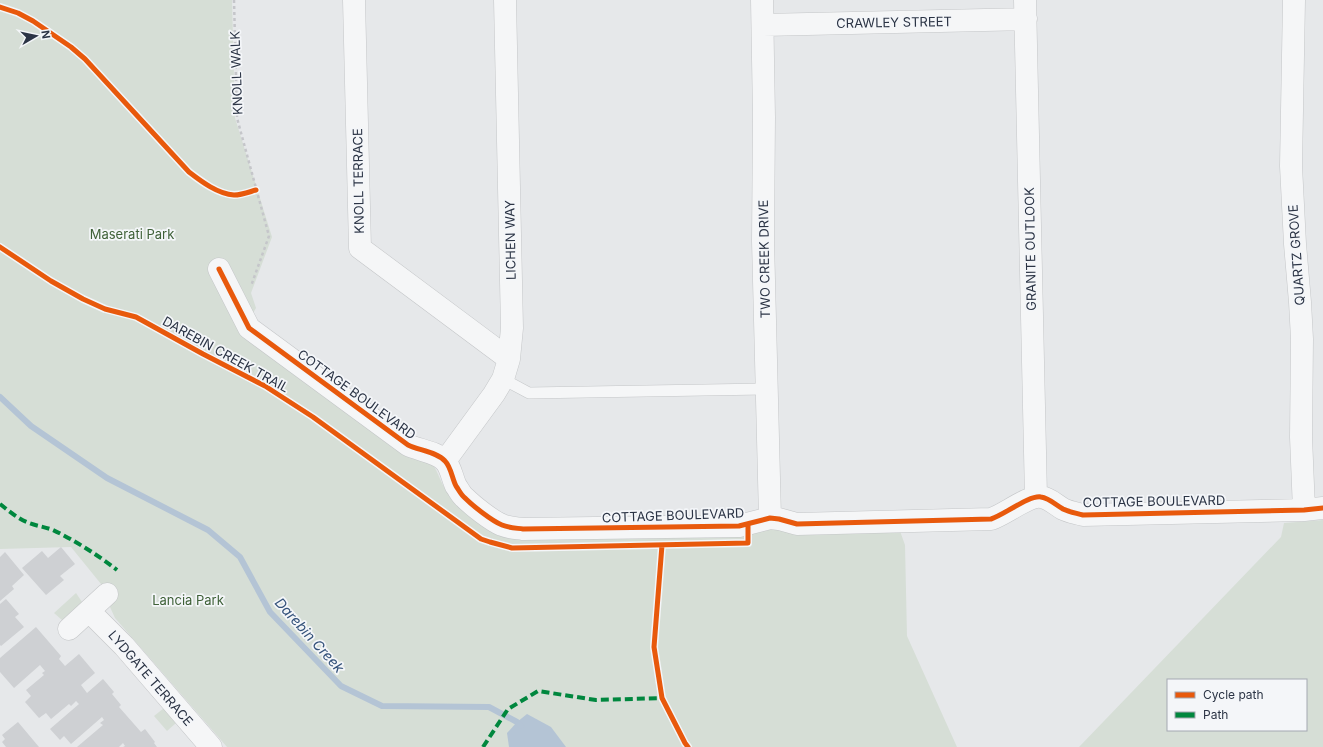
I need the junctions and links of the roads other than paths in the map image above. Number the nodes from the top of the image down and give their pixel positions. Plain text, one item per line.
1 (354, 0) edge
2 (504, 0) edge
3 (762, 0) edge
4 (1294, 0) edge
5 (1026, 9) edge
6 (763, 25) junction
7 (219, 268) dead end
8 (506, 369) junction
9 (767, 389) junction
10 (445, 461) junction
11 (1036, 497) junction
12 (1313, 509) edge
13 (770, 518) junction
14 (107, 594) dead end
15 (89, 611) junction
16 (70, 629) dead end
17 (211, 747) edge

1 - 8 street, KNOLL TERRACE
2 - 8 street, LICHEN WAY
3 - 6 street, TWO CREEK DRIVE
4 - 12 street, QUARTZ GROVE
5 - 6 street, CRAWLEY STREET
5 - 11 street, GRANITE OUTLOOK
6 - 9 street, TWO CREEK DRIVE
7 - 10 street, COTTAGE BOULEVARD
8 - 9 lane
8 - 10 street, LICHEN WAY
9 - 13 street, TWO CREEK DRIVE
10 - 13 street, COTTAGE BOULEVARD
11 - 12 street, COTTAGE BOULEVARD
11 - 13 street, COTTAGE BOULEVARD
14 - 15 street
15 - 16 street
15 - 17 street, LYDGATE TERRACE

